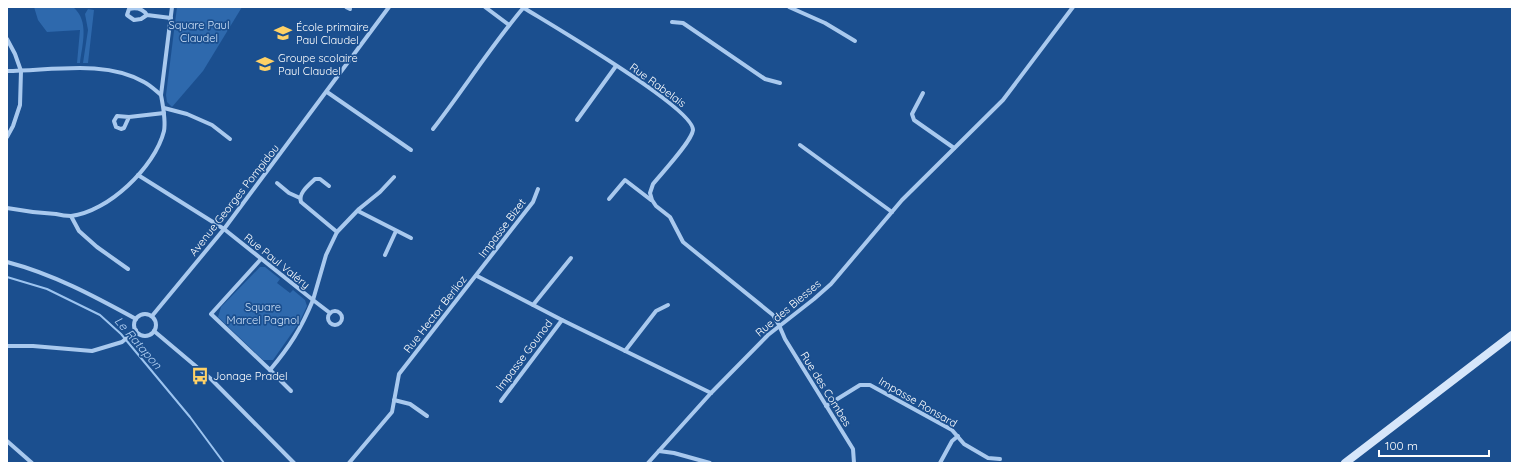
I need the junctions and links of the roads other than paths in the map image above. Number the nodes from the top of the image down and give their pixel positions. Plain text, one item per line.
1 (172, 7) edge
2 (388, 7) edge
3 (484, 7) edge
4 (789, 7) edge
5 (1072, 7) edge
6 (524, 8) edge
7 (147, 15) dead end
8 (171, 18) junction
9 (672, 22) dead end
10 (509, 25) junction
11 (7, 39) edge
12 (855, 41) dead end
13 (616, 66) junction
14 (7, 71) edge
15 (21, 71) junction
16 (780, 83) dead end
17 (327, 92) junction
18 (923, 93) dead end
19 (161, 95) junction
20 (164, 108) junction
21 (164, 113) junction
22 (130, 117) dead end
23 (577, 120) dead end
24 (434, 130) dead end
25 (7, 138) edge
26 (230, 139) dead end
27 (800, 145) dead end
28 (954, 148) junction
29 (410, 150) dead end
30 (138, 175) junction
31 (394, 176) dead end
32 (277, 183) dead end
33 (329, 186) dead end
34 (538, 189) dead end
35 (300, 198) junction
36 (609, 199) dead end
37 (652, 200) junction
38 (7, 208) edge
39 (358, 211) junction
40 (892, 212) junction
41 (71, 216) junction
42 (224, 230) junction
43 (396, 231) junction
44 (337, 232) junction
45 (411, 238) dead end
46 (385, 255) dead end
47 (571, 258) dead end
48 (261, 259) junction
49 (7, 262) edge
50 (128, 268) dead end
51 (477, 276) junction
52 (313, 300) junction
53 (668, 305) dead end
54 (533, 306) junction
55 (330, 313) dead end
56 (152, 316) junction
57 (136, 319) junction
58 (562, 320) junction
59 (779, 325) junction
60 (136, 330) junction
61 (154, 331) junction
62 (1512, 335) edge
63 (7, 346) edge
64 (625, 351) junction
65 (270, 370) junction
66 (291, 391) dead end
67 (711, 393) junction
68 (394, 400) junction
69 (501, 401) dead end
70 (826, 406) junction
71 (427, 416) dead end
72 (958, 436) junction
73 (7, 441) edge
74 (659, 451) junction
75 (1000, 458) dead end
76 (32, 463) edge
77 (294, 463) edge
78 (349, 463) edge
79 (648, 463) edge
80 (710, 463) edge
81 (854, 463) edge
82 (940, 463) edge
83 (1345, 463) edge

1 - 8 street
2 - 17 street, Avenue Georges Pompidou
3 - 10 street
4 - 12 street
5 - 28 street, Rue des Biesses
6 - 10 street
6 - 13 street, Rue Rabelais
7 - 8 street
8 - 19 street
9 - 16 street
10 - 24 street
11 - 15 street
13 - 23 street
13 - 37 street, Rue Rabelais
14 - 15 street
15 - 19 street
15 - 25 street
17 - 29 street
17 - 42 street, Avenue Georges Pompidou
18 - 28 street
19 - 20 street
20 - 21 street
20 - 26 street
21 - 22 street
21 - 30 street
27 - 40 street
28 - 40 street, Rue des Biesses
30 - 41 street
30 - 42 street, Rue Paul Valéry
31 - 39 street, Rue Paul Valéry
32 - 35 street
33 - 35 street
34 - 51 street, Impasse Bizet
35 - 44 street
36 - 37 street
37 - 59 street
38 - 41 street
39 - 43 street
39 - 44 street, Rue Paul Valéry
40 - 59 street, Rue des Biesses
41 - 50 street
42 - 48 street, Rue Paul Valéry
42 - 56 street, Avenue Georges Pompidou
43 - 45 street
43 - 46 street
44 - 52 street, Rue Paul Valéry
47 - 54 street
48 - 52 street, Rue Paul Valéry
48 - 65 street
49 - 57 street
51 - 54 street, Rue Hector Berlioz
51 - 68 street, Rue Hector Berlioz
52 - 55 street
52 - 65 street
53 - 64 street
54 - 58 street, Rue Hector Berlioz
56 - 57 street
56 - 61 street
57 - 60 street
58 - 64 street, Rue Hector Berlioz
58 - 69 street, Impasse Gounod
59 - 67 street, Rue des Biesses
59 - 70 street, Rue des Combes
60 - 61 street
60 - 63 street
61 - 77 street
62 - 83 main road
64 - 67 street, Rue Hector Berlioz
65 - 66 street
67 - 74 street, Rue des Biesses
68 - 71 street
68 - 78 street, Rue Hector Berlioz
70 - 72 street, Impasse Ronsard
70 - 81 street, Rue des Combes
72 - 75 street, Impasse Ronsard
72 - 82 street, Impasse Ronsard
73 - 76 street
74 - 79 street, Rue des Biesses
74 - 80 street

